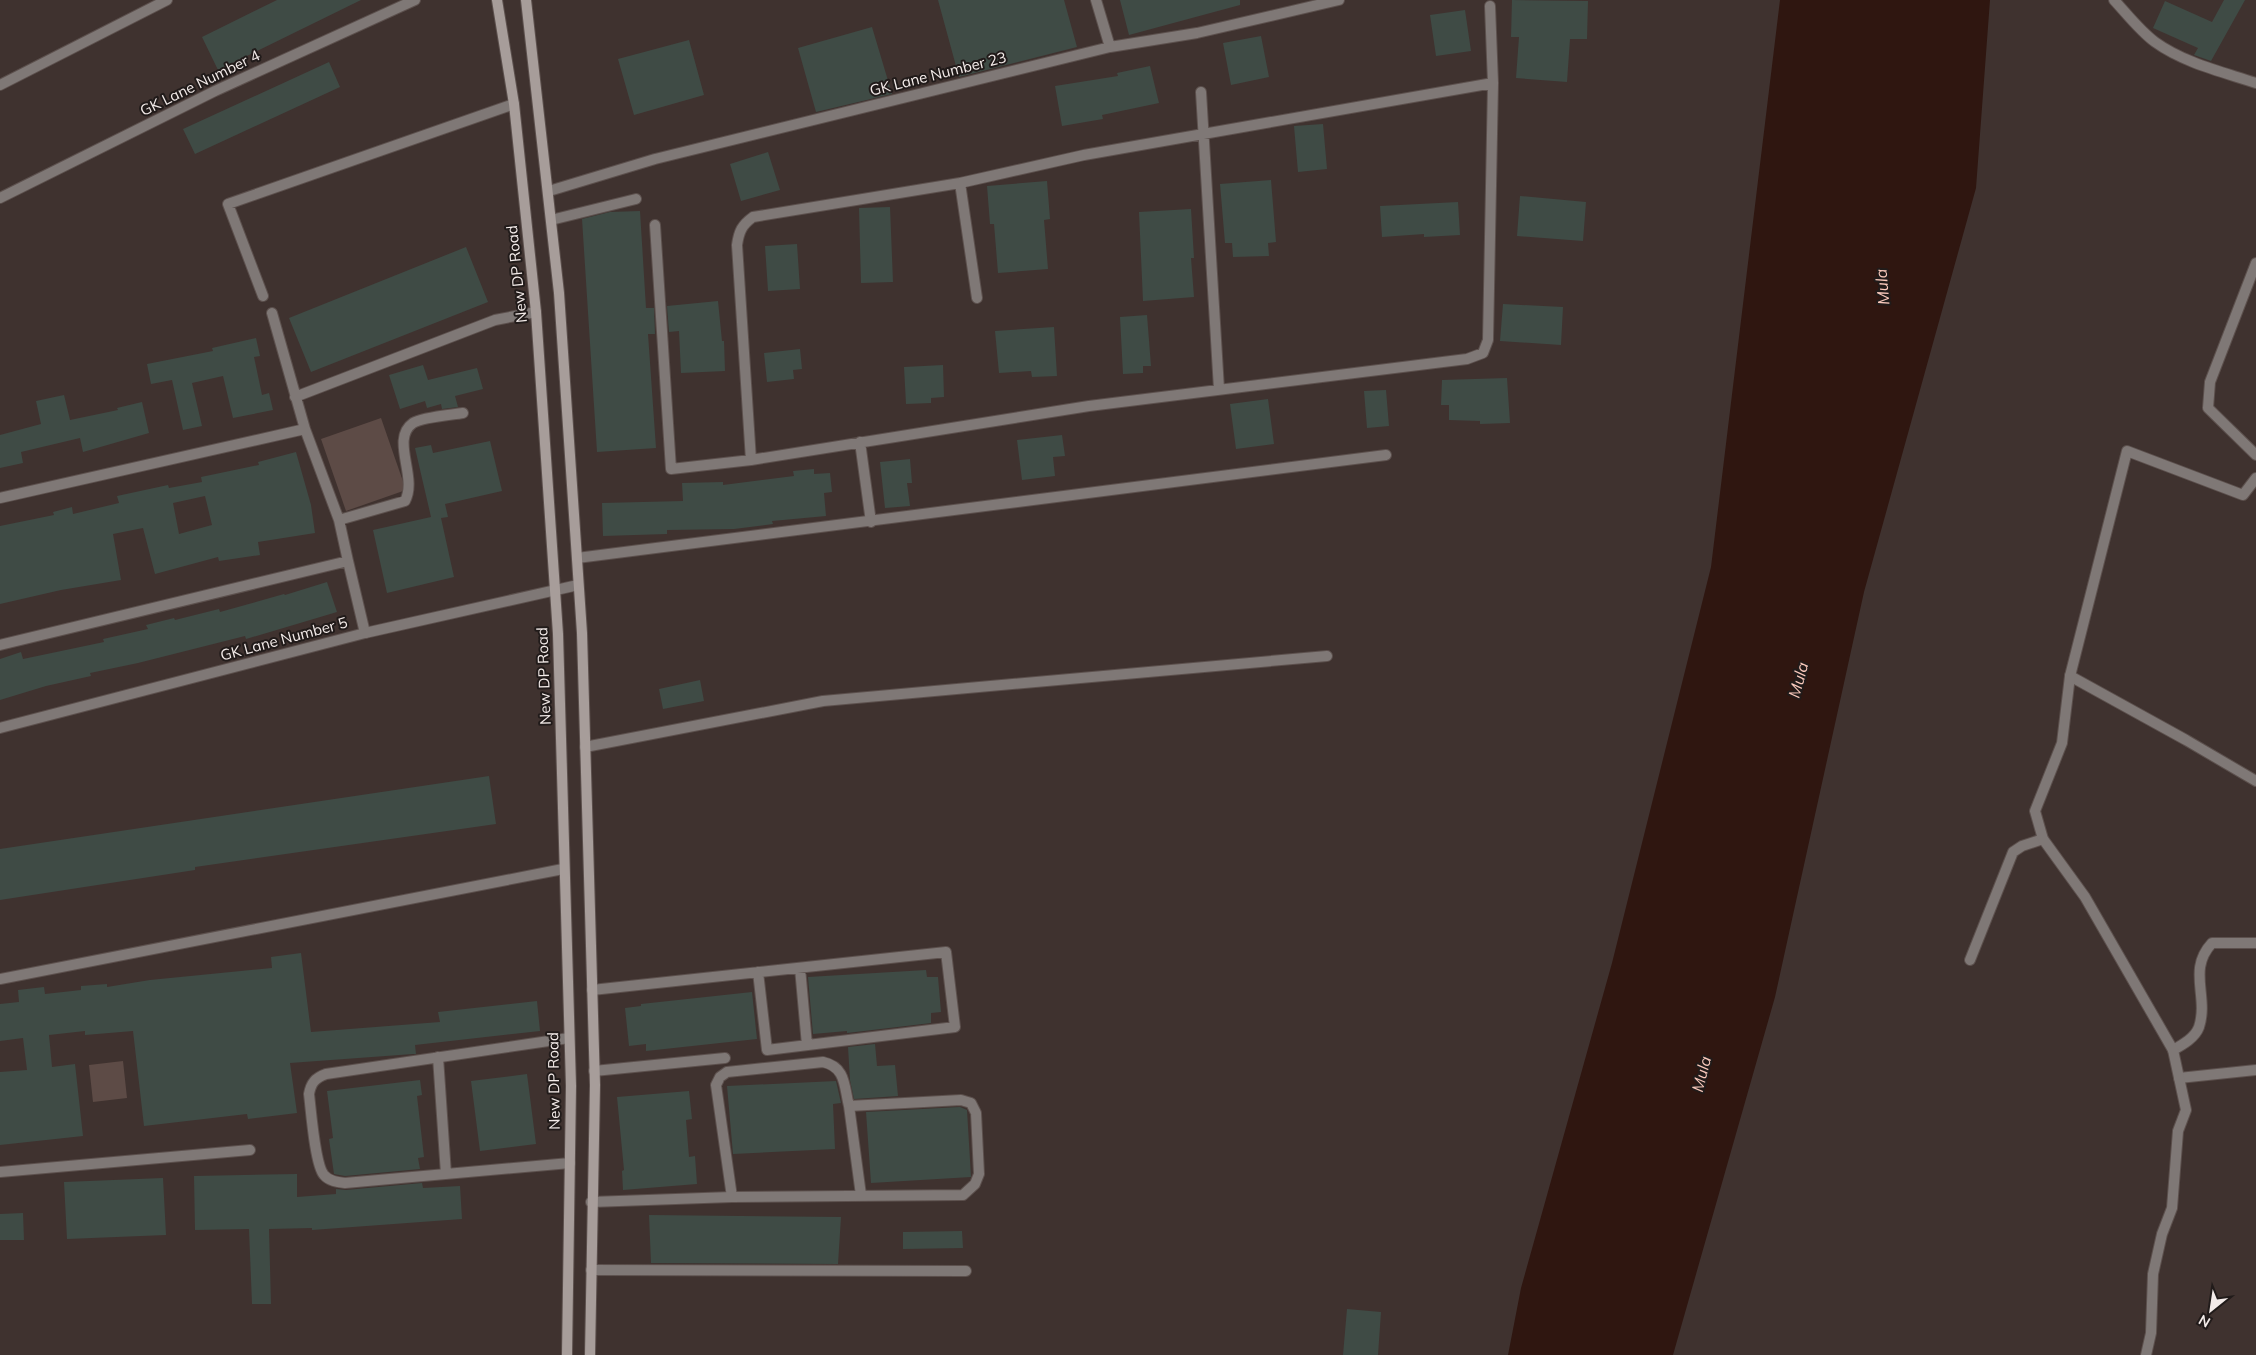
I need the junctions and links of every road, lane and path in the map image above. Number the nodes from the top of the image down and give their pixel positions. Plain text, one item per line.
1 (167, 0) edge
2 (415, 0) edge
3 (497, 0) edge
4 (526, 0) edge
5 (1096, 0) edge
6 (1338, 0) edge
7 (2114, 0) edge
8 (1490, 6) dead end
9 (1110, 48) junction
10 (1493, 83) junction
11 (2256, 84) edge
12 (0, 85) edge
13 (1201, 92) dead end
14 (514, 104) junction
15 (1205, 133) junction
16 (960, 183) junction
17 (549, 191) junction
18 (0, 198) edge
19 (636, 199) dead end
20 (551, 220) junction
21 (655, 225) dead end
22 (2256, 263) edge
23 (263, 296) dead end
24 (976, 298) dead end
25 (536, 312) junction
26 (272, 313) dead end
27 (1219, 389) junction
28 (295, 396) junction
29 (463, 413) dead end
30 (305, 429) junction
31 (860, 442) junction
32 (1386, 455) dead end
33 (2256, 455) edge
34 (751, 460) junction
35 (2256, 478) edge
36 (0, 498) edge
37 (339, 520) junction
38 (871, 522) junction
39 (577, 558) junction
40 (348, 561) junction
41 (578, 584) junction
42 (554, 588) junction
43 (365, 633) junction
44 (0, 645) edge
45 (1327, 656) dead end
46 (2070, 676) junction
47 (0, 728) edge
48 (585, 747) junction
49 (2256, 782) edge
50 (2043, 839) junction
51 (563, 869) junction
52 (2256, 943) edge
53 (1970, 960) dead end
54 (800, 968) junction
55 (758, 972) junction
56 (0, 979) edge
57 (592, 990) junction
58 (569, 1038) junction
59 (807, 1045) junction
60 (2173, 1050) junction
61 (438, 1057) junction
62 (724, 1058) dead end
63 (2256, 1070) edge
64 (594, 1071) junction
65 (2179, 1078) junction
66 (848, 1106) junction
67 (250, 1150) dead end
68 (570, 1163) junction
69 (0, 1172) edge
70 (446, 1174) junction
71 (861, 1195) junction
72 (732, 1197) junction
73 (591, 1202) junction
74 (590, 1270) junction
75 (966, 1272) dead end
76 (567, 1355) edge
77 (590, 1355) edge
78 (2146, 1355) edge

1 - 12 street
2 - 18 street, GK Lane Number 4
3 - 14 main road, New DP Road
4 - 17 main road
5 - 9 street
6 - 9 street, GK Lane Number 23
7 - 11 street
8 - 10 street
9 - 17 street, GK Lane Number 23
10 - 15 street
10 - 27 street
13 - 15 street
14 - 23 street
14 - 25 main road, New DP Road
15 - 16 street
15 - 27 street
16 - 24 street
16 - 34 street
17 - 20 main road
19 - 20 street
20 - 39 main road
21 - 34 street
22 - 33 street
25 - 28 street
25 - 42 main road, New DP Road
26 - 28 street
27 - 31 street
28 - 30 street
29 - 37 street
30 - 36 street
30 - 37 street
31 - 34 street
31 - 38 street
32 - 38 street
35 - 46 street
37 - 40 street
38 - 39 street
39 - 41 main road
40 - 43 street
40 - 44 street
41 - 42 street, GK Lane Number 5
41 - 48 main road
42 - 43 street, GK Lane Number 5
42 - 51 main road, New DP Road
43 - 47 street, GK Lane Number 5
45 - 48 street
46 - 49 street
46 - 50 street
48 - 57 main road
50 - 53 street
50 - 60 street
51 - 56 street
51 - 58 main road, New DP Road
52 - 60 street
54 - 55 street
54 - 59 street
54 - 59 street
55 - 57 street
55 - 59 street
57 - 64 main road
58 - 61 street
58 - 68 main road, New DP Road
60 - 65 street
61 - 70 street
61 - 70 street
62 - 64 street
63 - 65 street
64 - 73 main road
65 - 78 street
66 - 71 street
66 - 71 street
66 - 72 street
67 - 69 street
68 - 70 street
68 - 76 main road, New DP Road
71 - 72 street
72 - 73 street
73 - 74 main road
74 - 75 street
74 - 77 main road

